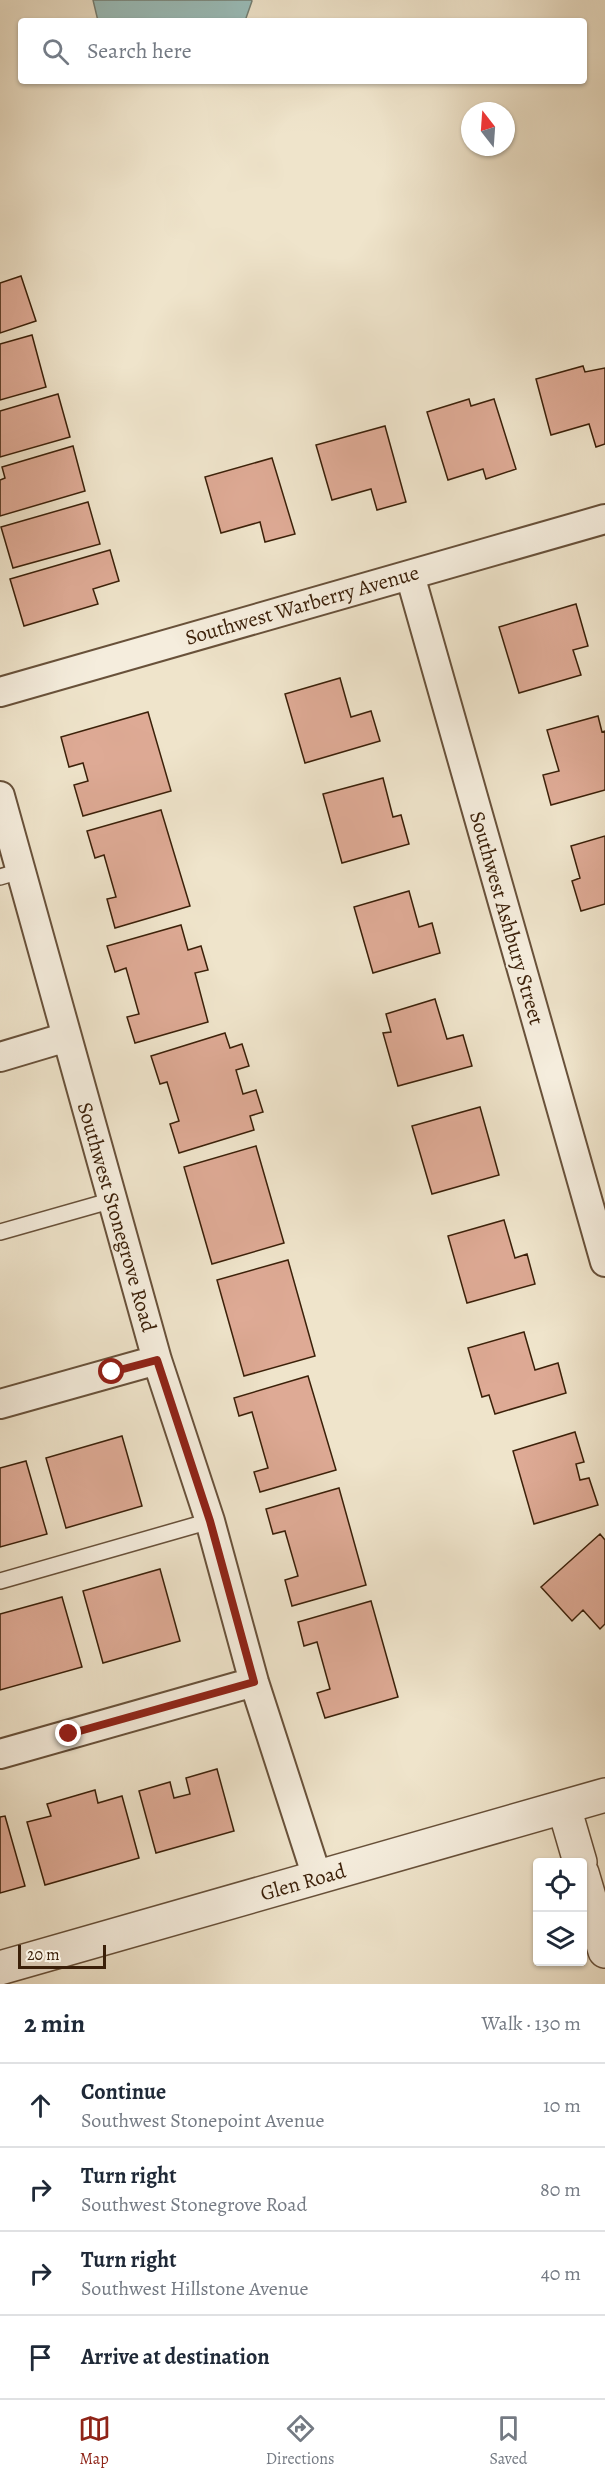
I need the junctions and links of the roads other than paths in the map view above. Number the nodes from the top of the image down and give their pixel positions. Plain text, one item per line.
1 (605, 519) edge
2 (410, 575) junction
3 (0, 692) edge
4 (0, 796) edge
5 (10, 874) edge
6 (67, 1037) junction
7 (0, 1057) edge
8 (113, 1200) junction
9 (0, 1233) edge
10 (605, 1262) edge
11 (157, 1360) junction
12 (0, 1404) edge
13 (210, 1521) junction
14 (0, 1581) edge
15 (254, 1682) junction
16 (0, 1754) edge
17 (605, 1795) edge
18 (564, 1807) junction
19 (579, 1858) edge
20 (317, 1877) junction
21 (587, 1890) edge
22 (605, 1951) edge
23 (0, 1968) edge

1 - 2 street, Southwest Warberry Avenue
2 - 3 street, Southwest Warberry Avenue
2 - 10 street, Southwest Ashbury Street
4 - 5 street, Southwest Stonegrove Road
5 - 6 street, Southwest Stonegrove Road
6 - 7 street
6 - 8 street, Southwest Stonegrove Road
8 - 9 lane
8 - 11 street, Southwest Stonegrove Road
11 - 12 street
11 - 13 street, Southwest Stonegrove Road
13 - 14 lane
13 - 15 street, Southwest Stonegrove Road
15 - 16 street
15 - 20 street, Southwest Stonegrove Road
17 - 18 street, Glen Road
18 - 19 street
18 - 20 street, Glen Road
20 - 23 street, Glen Road
21 - 22 street

